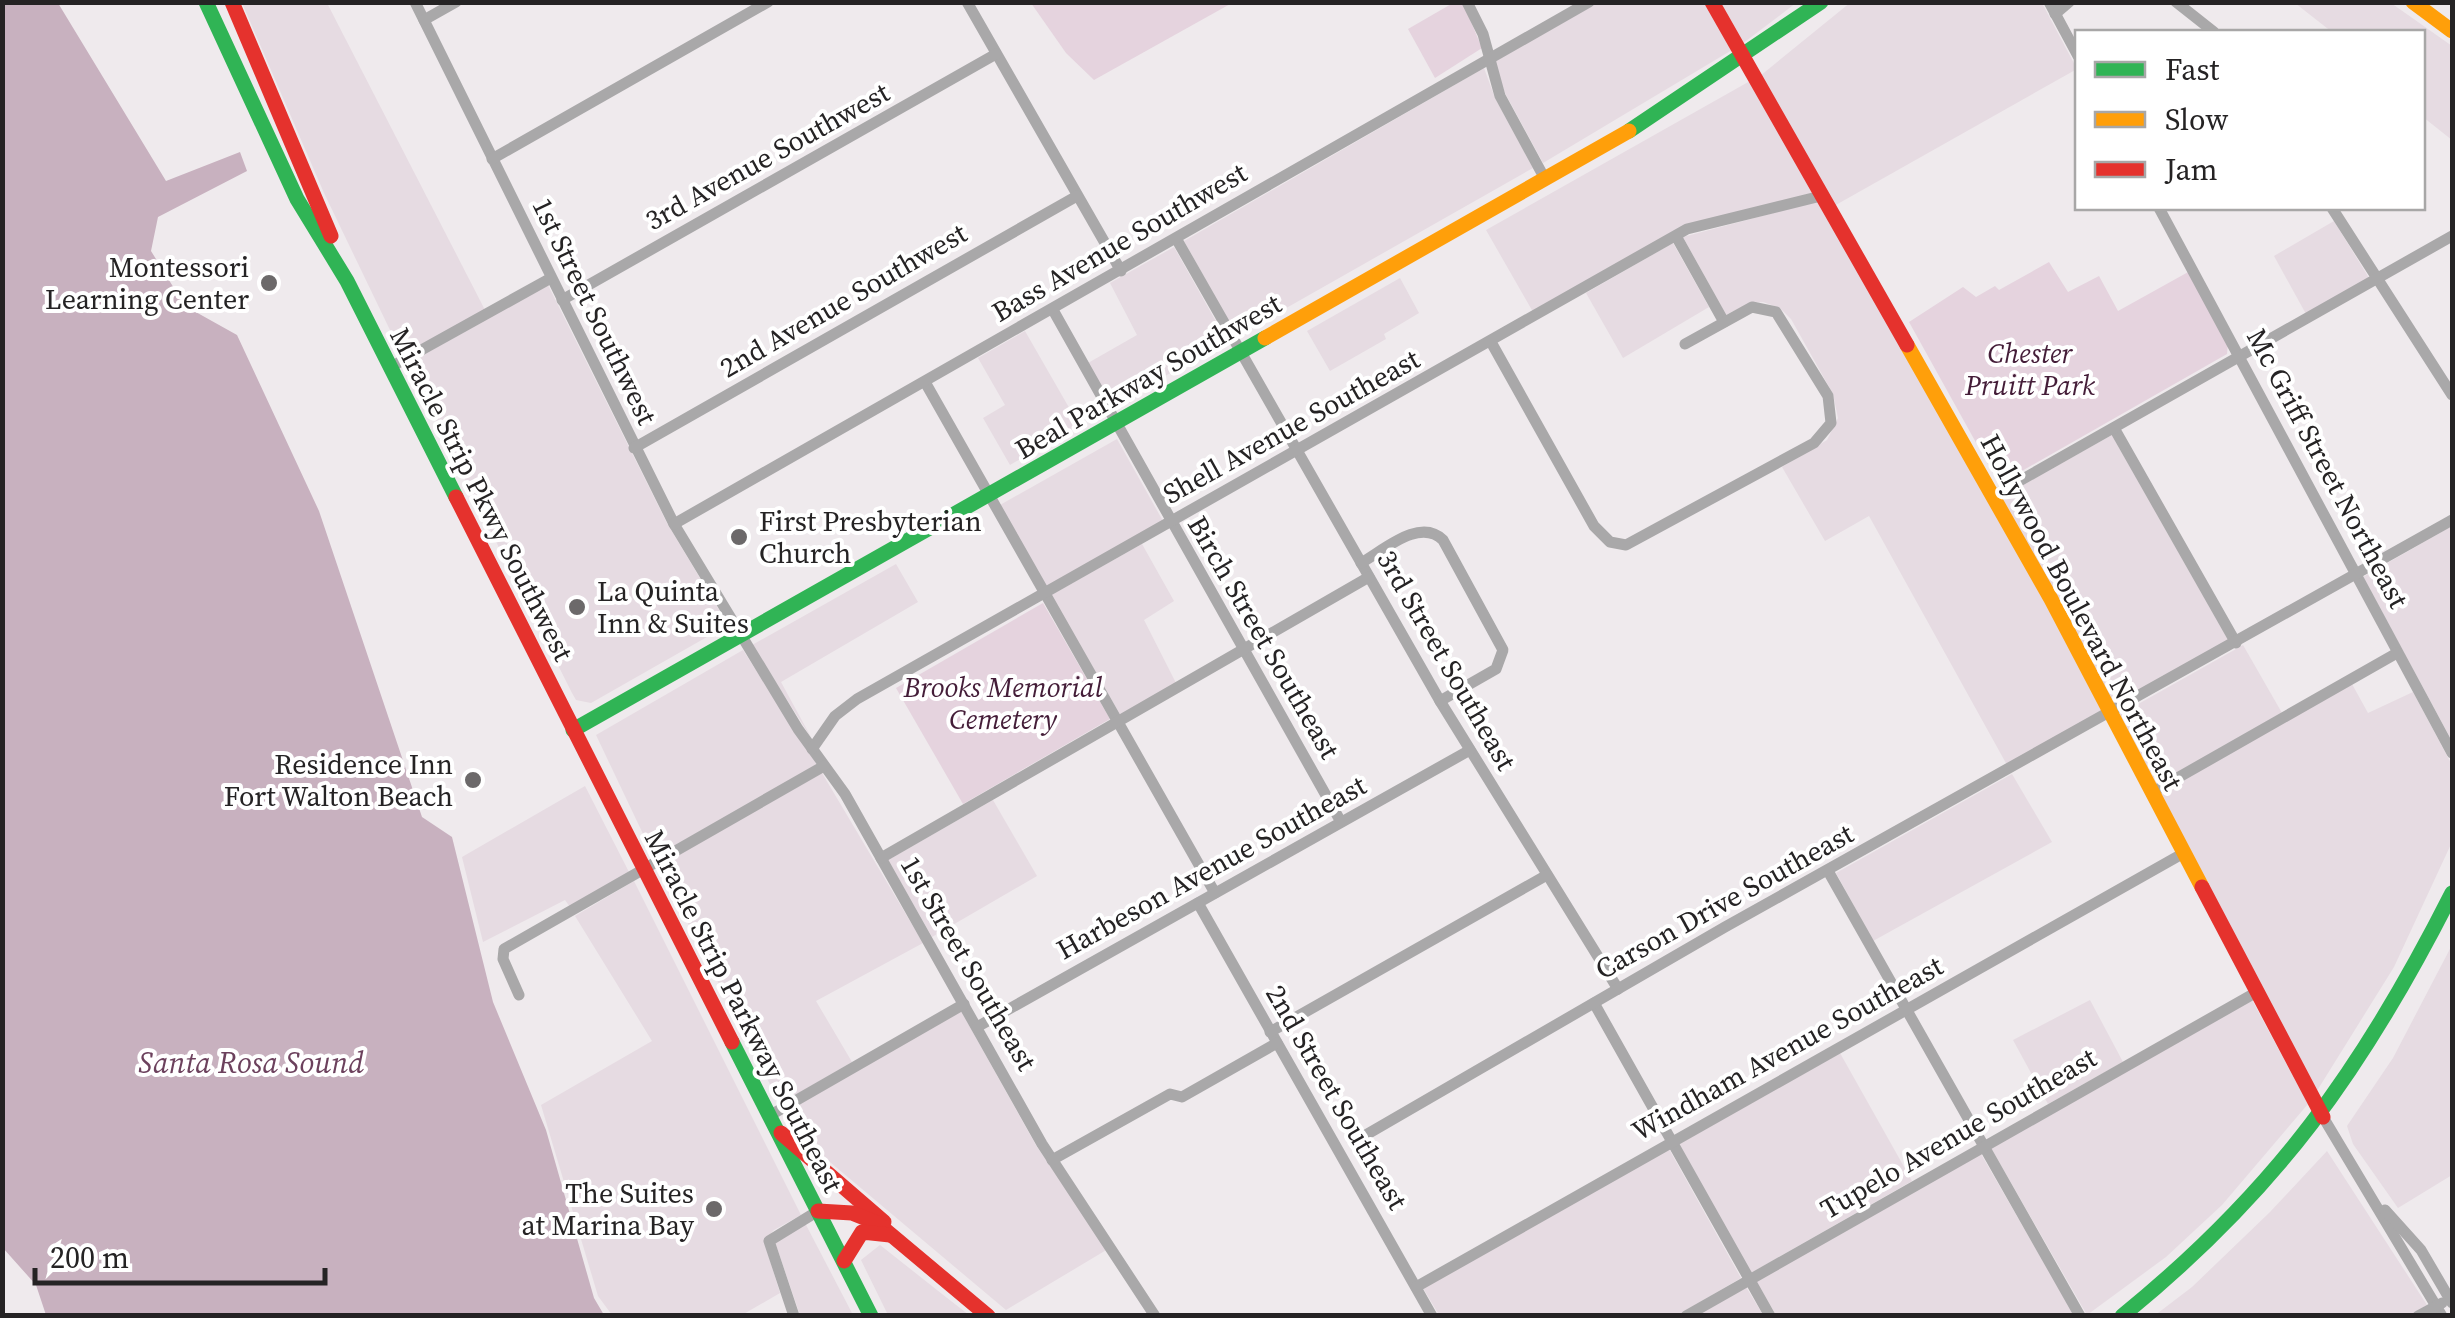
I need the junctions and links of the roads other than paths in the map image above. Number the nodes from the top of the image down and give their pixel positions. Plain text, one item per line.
1 (206, 2) edge
2 (232, 2) edge
3 (416, 2) edge
4 (456, 2) edge
5 (768, 2) edge
6 (967, 2) edge
7 (1467, 2) edge
8 (1589, 2) edge
9 (1712, 2) edge
10 (1821, 2) edge
11 (2069, 2) edge
12 (2176, 2) edge
13 (2414, 2) edge
14 (2052, 8) edge
15 (424, 20) junction
16 (2211, 30) edge
17 (2452, 31) edge
18 (2075, 50) edge
19 (996, 54) junction
20 (1489, 59) junction
21 (1744, 60) junction
22 (492, 159) junction
23 (1545, 179) junction
24 (1077, 196) junction
25 (1821, 196) junction
26 (2160, 210) edge
27 (2333, 210) edge
28 (1676, 236) junction
29 (2452, 236) edge
30 (1177, 240) junction
31 (1121, 271) junction
32 (551, 278) junction
33 (2376, 279) junction
34 (347, 280) junction
35 (562, 300) junction
36 (1052, 310) junction
37 (1724, 322) junction
38 (1491, 342) junction
39 (1686, 344) dead end
40 (1240, 352) junction
41 (2240, 356) junction
42 (389, 368) junction
43 (925, 382) junction
44 (2452, 395) edge
45 (1115, 423) junction
46 (2114, 428) junction
47 (634, 448) junction
48 (1298, 451) junction
49 (988, 495) junction
50 (1993, 496) junction
51 (2452, 520) edge
52 (1170, 522) junction
53 (674, 524) junction
54 (1361, 563) junction
55 (2356, 576) junction
56 (1369, 577) junction
57 (1044, 594) junction
58 (740, 635) junction
59 (2236, 643) junction
60 (1243, 650) junction
61 (2398, 653) junction
62 (1440, 702) junction
63 (2110, 714) junction
64 (1118, 722) junction
65 (573, 730) junction
66 (812, 749) junction
67 (1470, 750) junction
68 (2452, 752) edge
69 (824, 766) junction
70 (2150, 793) junction
71 (1341, 822) junction
72 (2182, 854) junction
73 (881, 858) junction
74 (644, 869) junction
75 (1828, 871) junction
76 (1547, 875) junction
77 (1215, 893) junction
78 (2452, 894) edge
79 (1198, 903) junction
80 (1618, 989) junction
81 (2254, 993) junction
82 (519, 995) dead end
83 (964, 1004) junction
84 (1594, 1004) junction
85 (1906, 1010) junction
86 (977, 1027) junction
87 (1274, 1037) junction
88 (2323, 1116) junction
89 (772, 1122) junction
90 (1364, 1136) dead end
91 (1672, 1142) junction
92 (1983, 1147) junction
93 (1052, 1160) junction
94 (2368, 1193) junction
95 (818, 1211) junction
96 (893, 1236) junction
97 (844, 1260) junction
98 (1749, 1280) junction
99 (1416, 1287) junction
100 (1142, 1299) junction
101 (2451, 1301) edge
102 (2439, 1311) edge
103 (794, 1316) edge
104 (871, 1316) edge
105 (988, 1316) edge
106 (1147, 1316) edge
107 (1155, 1316) edge
108 (1432, 1316) edge
109 (1686, 1316) edge
110 (1770, 1316) edge
111 (2080, 1316) edge
112 (2122, 1316) edge
113 (2418, 1316) edge

1 - 34 main road, Miracle Strip Pkwy Southwest
2 - 34 main road, Miracle Strip Pkwy Southwest
3 - 15 street, 1st Street Southwest
4 - 15 street
5 - 22 street
6 - 19 street
7 - 20 street
8 - 20 street, Bass Avenue Southwest
9 - 21 main road, Hollywood Boulevard Northeast
10 - 21 main road, Beal Parkway Southwest
11 - 14 street
12 - 16 street
13 - 17 main road
14 - 18 street
15 - 22 street, 1st Street Southwest
19 - 24 street
19 - 35 street, 3rd Avenue Southwest
20 - 23 street
20 - 30 street, Bass Avenue Southwest
21 - 23 main road, Beal Parkway Southwest
21 - 25 main road, Hollywood Boulevard Northeast
22 - 32 street, 1st Street Southwest
23 - 40 main road, Beal Parkway Southwest
24 - 31 street
24 - 47 street, 2nd Avenue Southwest
25 - 28 street, Shell Avenue Southeast
25 - 50 main road, Hollywood Boulevard Northeast
26 - 41 street, Mc Griff Street Northeast
27 - 33 street
28 - 37 street
28 - 38 street, Shell Avenue Southeast
29 - 33 street
30 - 31 street, Bass Avenue Southwest
30 - 40 street, 3rd Street Southeast
31 - 36 street, Bass Avenue Southwest
32 - 35 street, 1st Street Southwest
32 - 42 street
33 - 41 street
33 - 44 street
34 - 42 main road, Miracle Strip Pkwy Southwest
35 - 47 street, 1st Street Southwest
36 - 43 street, Bass Avenue Southwest
36 - 45 street, Birch Street Southeast
37 - 38 street
37 - 39 street
38 - 48 street, Shell Avenue Southeast
40 - 45 main road, Beal Parkway Southwest
40 - 48 street, 3rd Street Southeast
41 - 46 street
41 - 55 street, Mc Griff Street Northeast
42 - 65 main road, Miracle Strip Pkwy Southwest
43 - 49 street
43 - 53 street, Bass Avenue Southwest
45 - 49 main road, Beal Parkway Southwest
45 - 52 street, Birch Street Southeast
46 - 50 street
46 - 59 street
47 - 53 street, 1st Street Southwest
48 - 52 street, Shell Avenue Southeast
48 - 54 street, 3rd Street Southeast
49 - 57 street
49 - 58 main road, Beal Parkway Southwest
50 - 63 main road, Hollywood Boulevard Northeast
51 - 55 street, Carson Drive Southeast
52 - 57 street, Shell Avenue Southeast
52 - 60 street, Birch Street Southeast
53 - 58 street, 1st Street Southwest
54 - 56 street, 3rd Street Southeast
54 - 62 street
55 - 59 street, Carson Drive Southeast
55 - 61 street, Mc Griff Street Northeast
56 - 60 street
56 - 62 street, 3rd Street Southeast
57 - 64 street
57 - 66 street, Shell Avenue Southeast
58 - 65 main road, Beal Parkway Southwest
58 - 66 street, 1st Street Southeast
59 - 63 street, Carson Drive Southeast
60 - 64 street
60 - 71 street, Birch Street Southeast
61 - 68 street, Mc Griff Street Northeast
61 - 70 street
62 - 67 street, 3rd Street Southeast
63 - 70 main road, Hollywood Boulevard Northeast
63 - 75 street, Carson Drive Southeast
64 - 73 street
64 - 77 street
65 - 74 main road, Miracle Strip Parkway Southeast
66 - 69 street, 1st Street Southeast
67 - 71 street, Harbeson Avenue Southeast
67 - 76 street, 3rd Street Southeast
69 - 73 street, 1st Street Southeast
69 - 74 street
70 - 72 main road, Hollywood Boulevard Northeast
71 - 77 street, Harbeson Avenue Southeast
72 - 81 main road, Hollywood Boulevard Northeast
72 - 85 street, Windham Avenue Southeast
73 - 83 street, 1st Street Southeast
74 - 82 street
74 - 89 main road, Miracle Strip Parkway Southeast
75 - 80 street, Carson Drive Southeast
75 - 85 street
76 - 80 street, 3rd Street Southeast
76 - 87 street
77 - 79 street, Harbeson Avenue Southeast
78 - 88 main road
79 - 86 street, Harbeson Avenue Southeast
79 - 87 street, 2nd Street Southeast
80 - 84 street, Carson Drive Southeast
81 - 88 main road, Hollywood Boulevard Northeast
81 - 92 street, Tupelo Avenue Southeast
83 - 86 street, 1st Street Southeast
83 - 89 street
84 - 90 street, Carson Drive Southeast
84 - 91 street
85 - 91 street, Windham Avenue Southeast
85 - 92 street
86 - 93 street, 1st Street Southeast
87 - 93 street
87 - 99 street, 2nd Street Southeast
88 - 94 street, Hollywood Boulevard Northeast
88 - 112 main road
89 - 95 main road, Miracle Strip Parkway Southeast
89 - 96 main road
91 - 98 street
91 - 99 street, Windham Avenue Southeast
92 - 98 street, Tupelo Avenue Southeast
92 - 111 street
93 - 100 street, 1st Street Southeast
94 - 101 street, Hollywood Boulevard Northeast
94 - 102 street, Hollywood Boulevard Northeast
95 - 96 main road
95 - 97 main road, Miracle Strip Parkway Southeast
95 - 103 street
96 - 97 main road
96 - 105 main road
97 - 104 main road, Miracle Strip Parkway Southeast
98 - 109 street, Tupelo Avenue Southeast
98 - 110 street
99 - 108 street, 2nd Street Southeast
100 - 106 street
100 - 107 street, 1st Street Southeast
101 - 102 street
102 - 113 street

